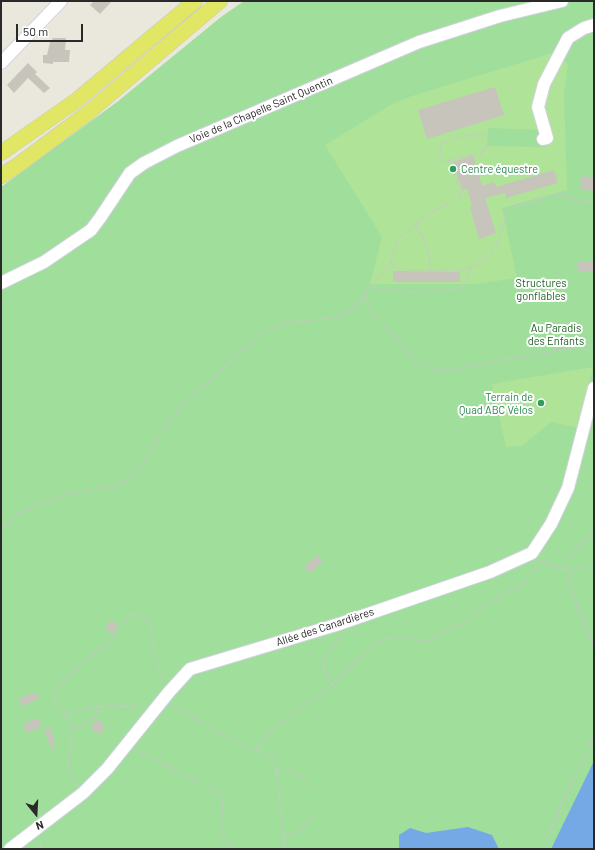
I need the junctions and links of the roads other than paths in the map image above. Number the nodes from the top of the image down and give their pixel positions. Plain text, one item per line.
1 (61, 1) edge
2 (181, 1) edge
3 (195, 1) edge
4 (220, 1) edge
5 (562, 1) edge
6 (594, 25) edge
7 (1, 63) edge
8 (109, 73) junction
9 (543, 139) dead end
10 (1, 153) edge
11 (1, 176) edge
12 (1, 283) edge
13 (594, 388) edge
14 (10, 849) edge

1 - 7 street
2 - 8 main road
3 - 8 main road
4 - 11 main road
5 - 12 street, Voie de la Chapelle Saint Quentin
6 - 9 street
8 - 10 main road
13 - 14 street, Allée des Canardières

